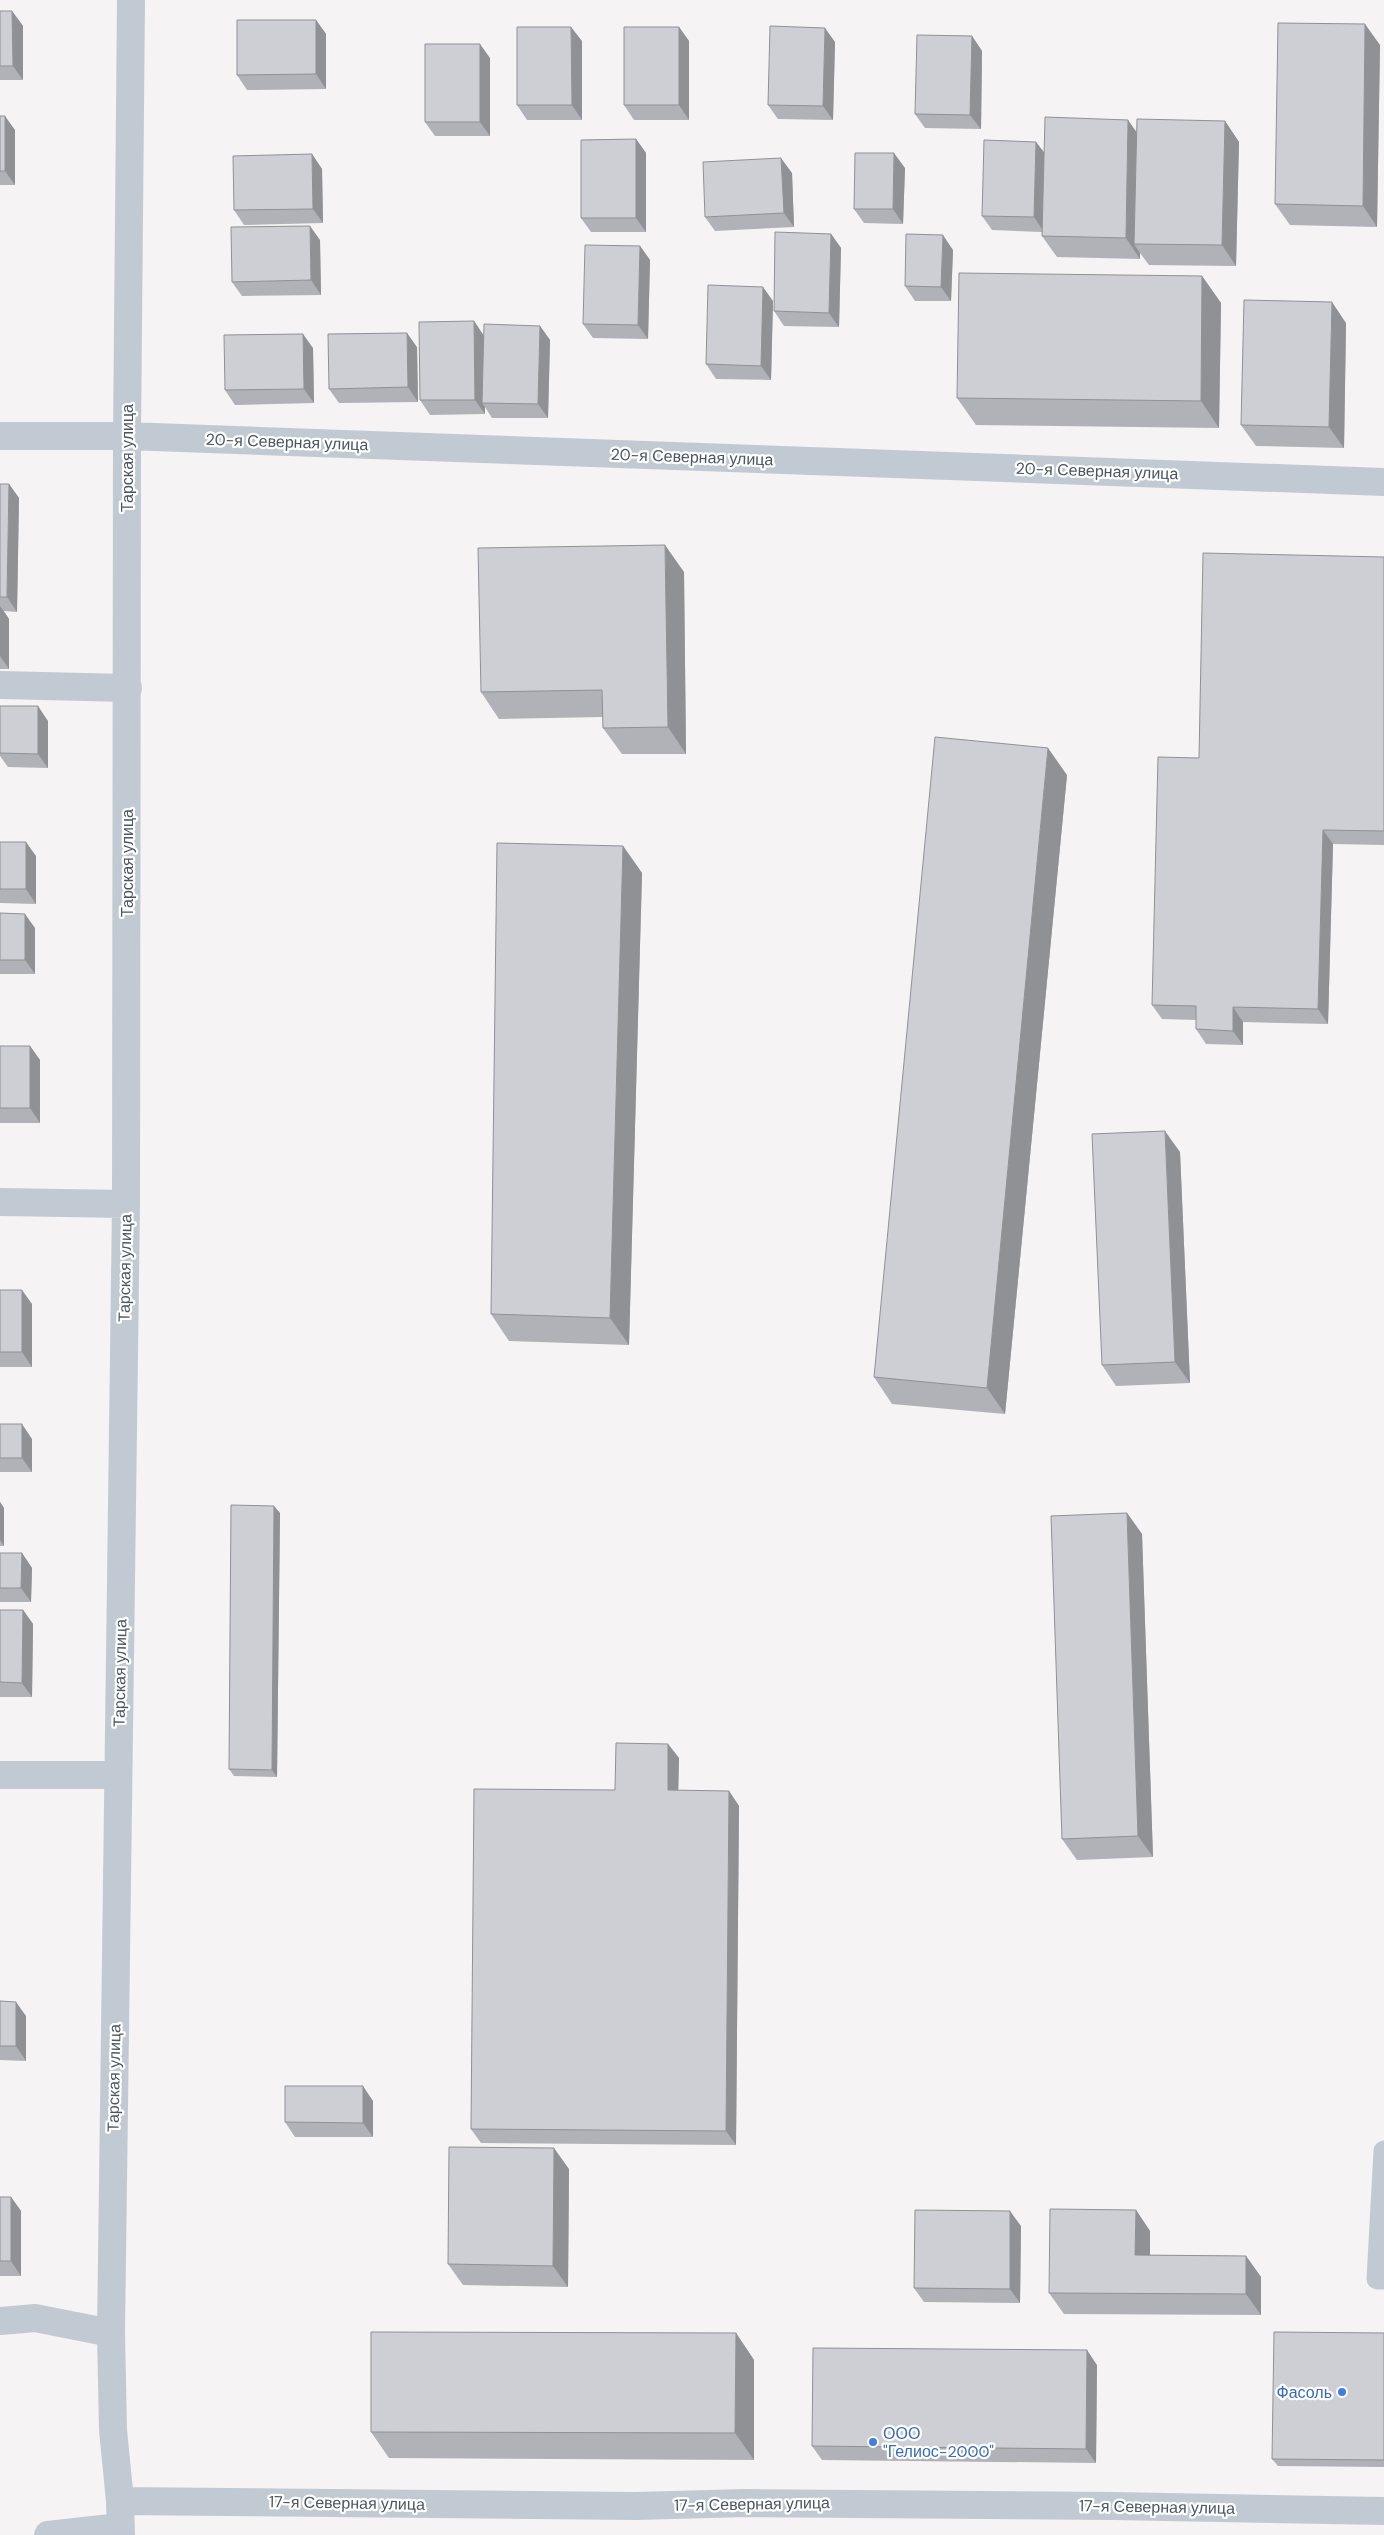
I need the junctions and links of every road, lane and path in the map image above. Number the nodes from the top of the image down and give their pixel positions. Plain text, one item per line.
1 (131, 0) edge
2 (0, 436) edge
3 (126, 436) junction
4 (1384, 482) edge
5 (0, 685) edge
6 (128, 688) junction
7 (0, 1202) edge
8 (126, 1204) junction
9 (0, 1775) edge
10 (118, 1776) junction
11 (1384, 2151) edge
12 (1384, 2279) edge
13 (0, 2321) edge
14 (111, 2333) junction
15 (120, 2501) junction
16 (1384, 2511) edge
17 (120, 2531) edge
18 (48, 2535) edge

1 - 3 street, Тарская улица
2 - 3 street, 20-я Северная улица
3 - 4 street, 20-я Северная улица
3 - 6 street, Тарская улица
5 - 6 street
6 - 8 street, Тарская улица
7 - 8 street
8 - 10 street, Тарская улица
9 - 10 street
10 - 14 street, Тарская улица
11 - 12 lane
13 - 14 street
14 - 15 street, Тарская улица
15 - 16 street, 17-я Северная улица
15 - 17 street, Тарская улица
17 - 18 street

